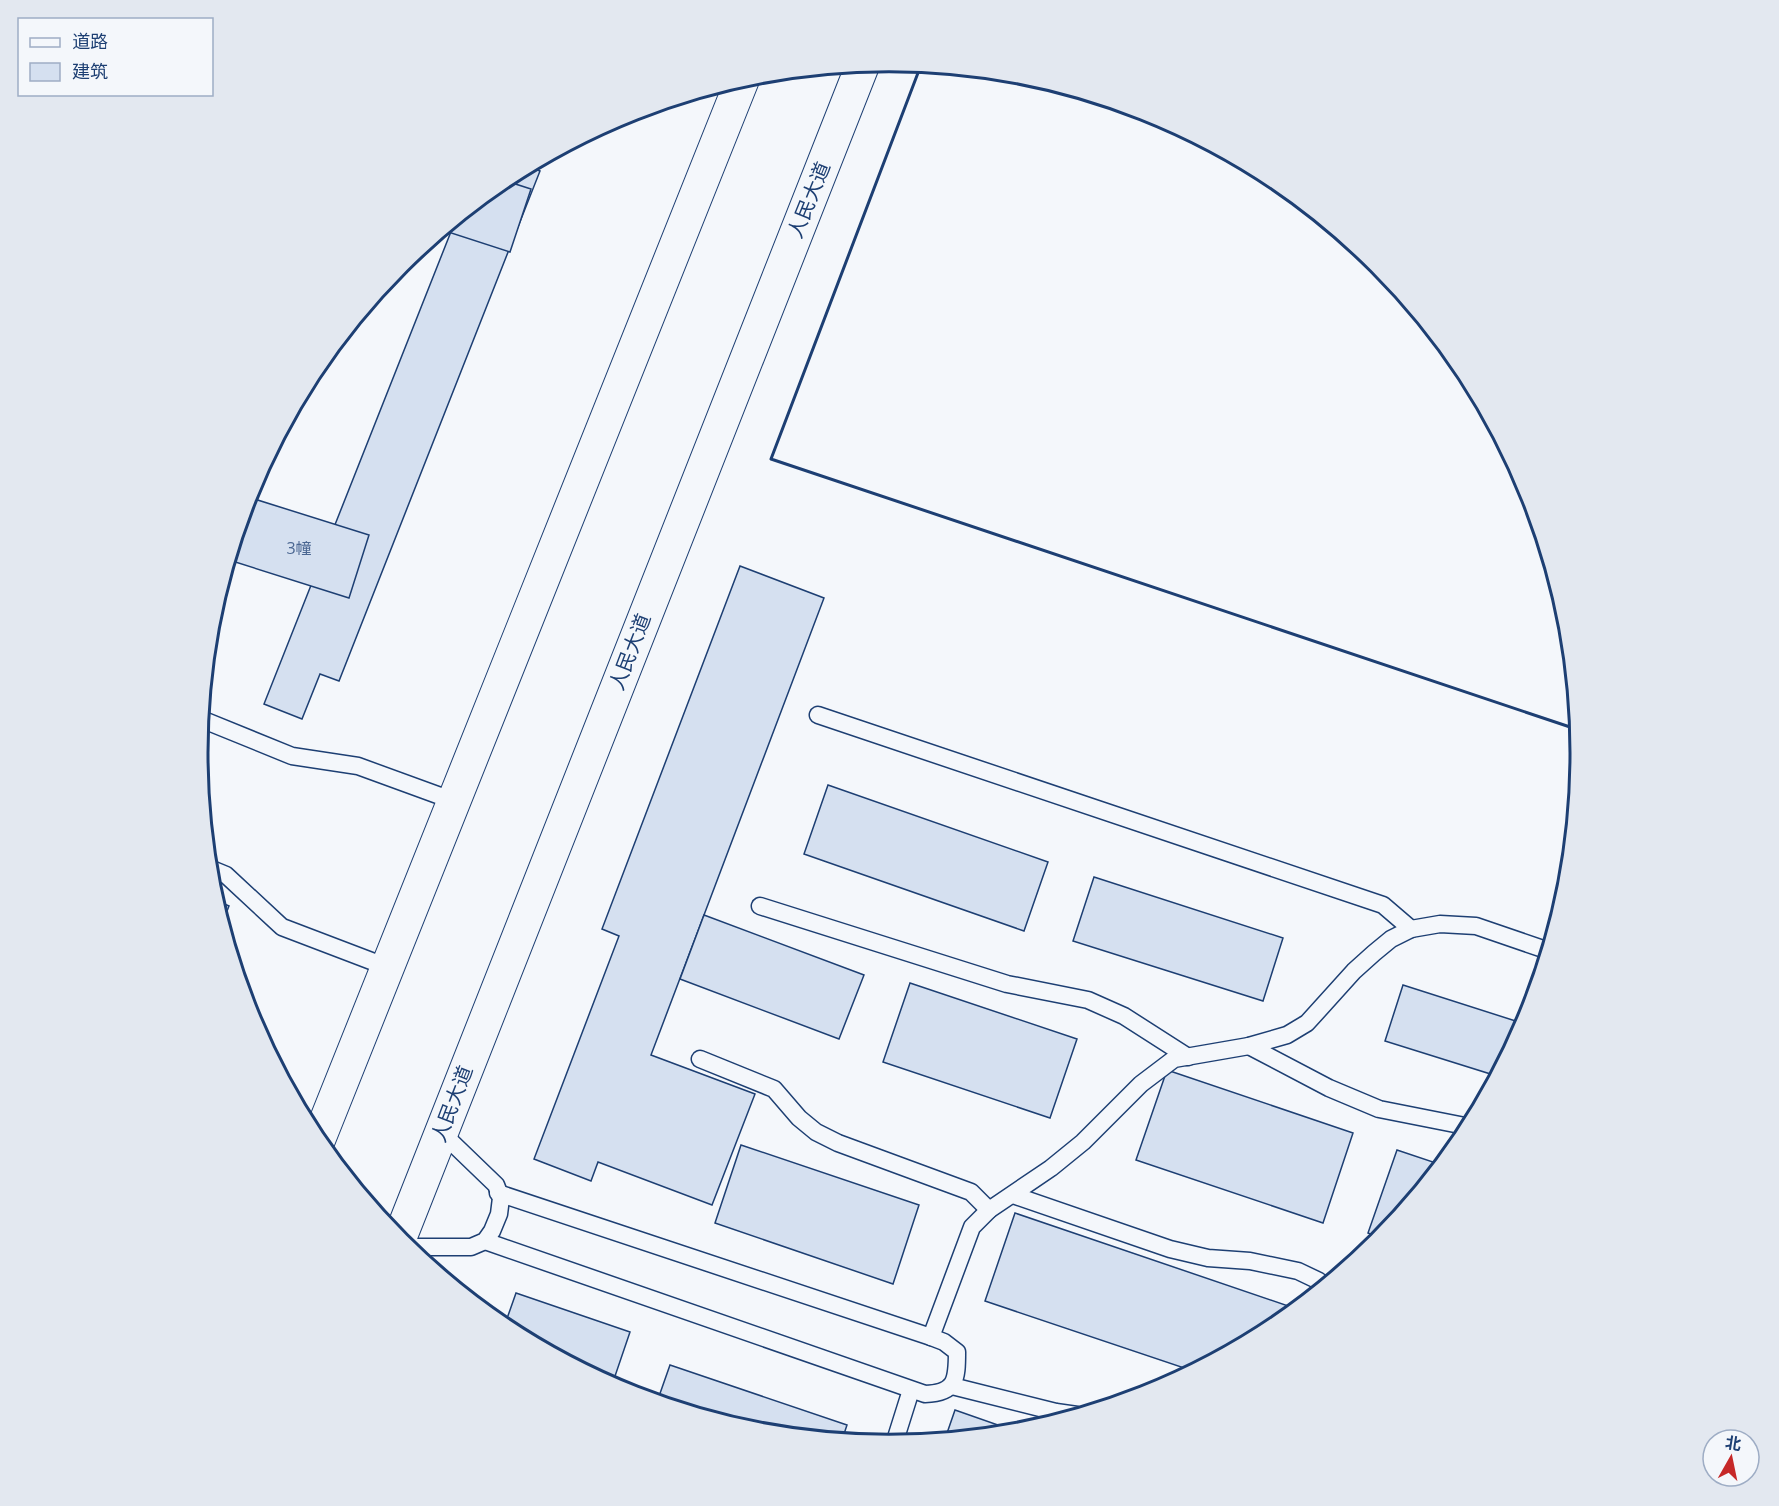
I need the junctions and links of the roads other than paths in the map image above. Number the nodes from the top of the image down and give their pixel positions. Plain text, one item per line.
1 (860, 73) edge
2 (739, 89) edge
3 (818, 715) dead end
4 (209, 722) edge
5 (454, 801) junction
6 (220, 872) edge
7 (760, 906) dead end
8 (1411, 929) junction
9 (1541, 948) edge
10 (387, 967) junction
11 (1249, 1046) junction
12 (1188, 1057) junction
13 (700, 1059) dead end
14 (1460, 1125) edge
15 (322, 1130) edge
16 (441, 1132) junction
17 (498, 1193) junction
18 (1013, 1195) junction
19 (989, 1210) junction
20 (403, 1230) edge
21 (485, 1241) junction
22 (421, 1247) edge
23 (1319, 1281) dead end
24 (931, 1336) junction
25 (952, 1386) junction
26 (911, 1390) junction
27 (1063, 1412) edge
28 (897, 1434) edge

1 - 16 main road, 人民大道
2 - 5 main road
3 - 8 lane
4 - 5 lane
5 - 10 main road
6 - 10 lane
7 - 12 lane
8 - 9 lane
8 - 11 lane
10 - 15 main road
11 - 12 lane
11 - 14 lane
12 - 18 lane
13 - 19 lane
16 - 17 lane
16 - 20 main road, 人民大道
17 - 21 lane
17 - 24 lane
18 - 19 lane
18 - 23 lane
19 - 24 lane
21 - 22 lane
21 - 26 lane
24 - 25 lane
25 - 26 lane
25 - 27 lane
26 - 28 lane

